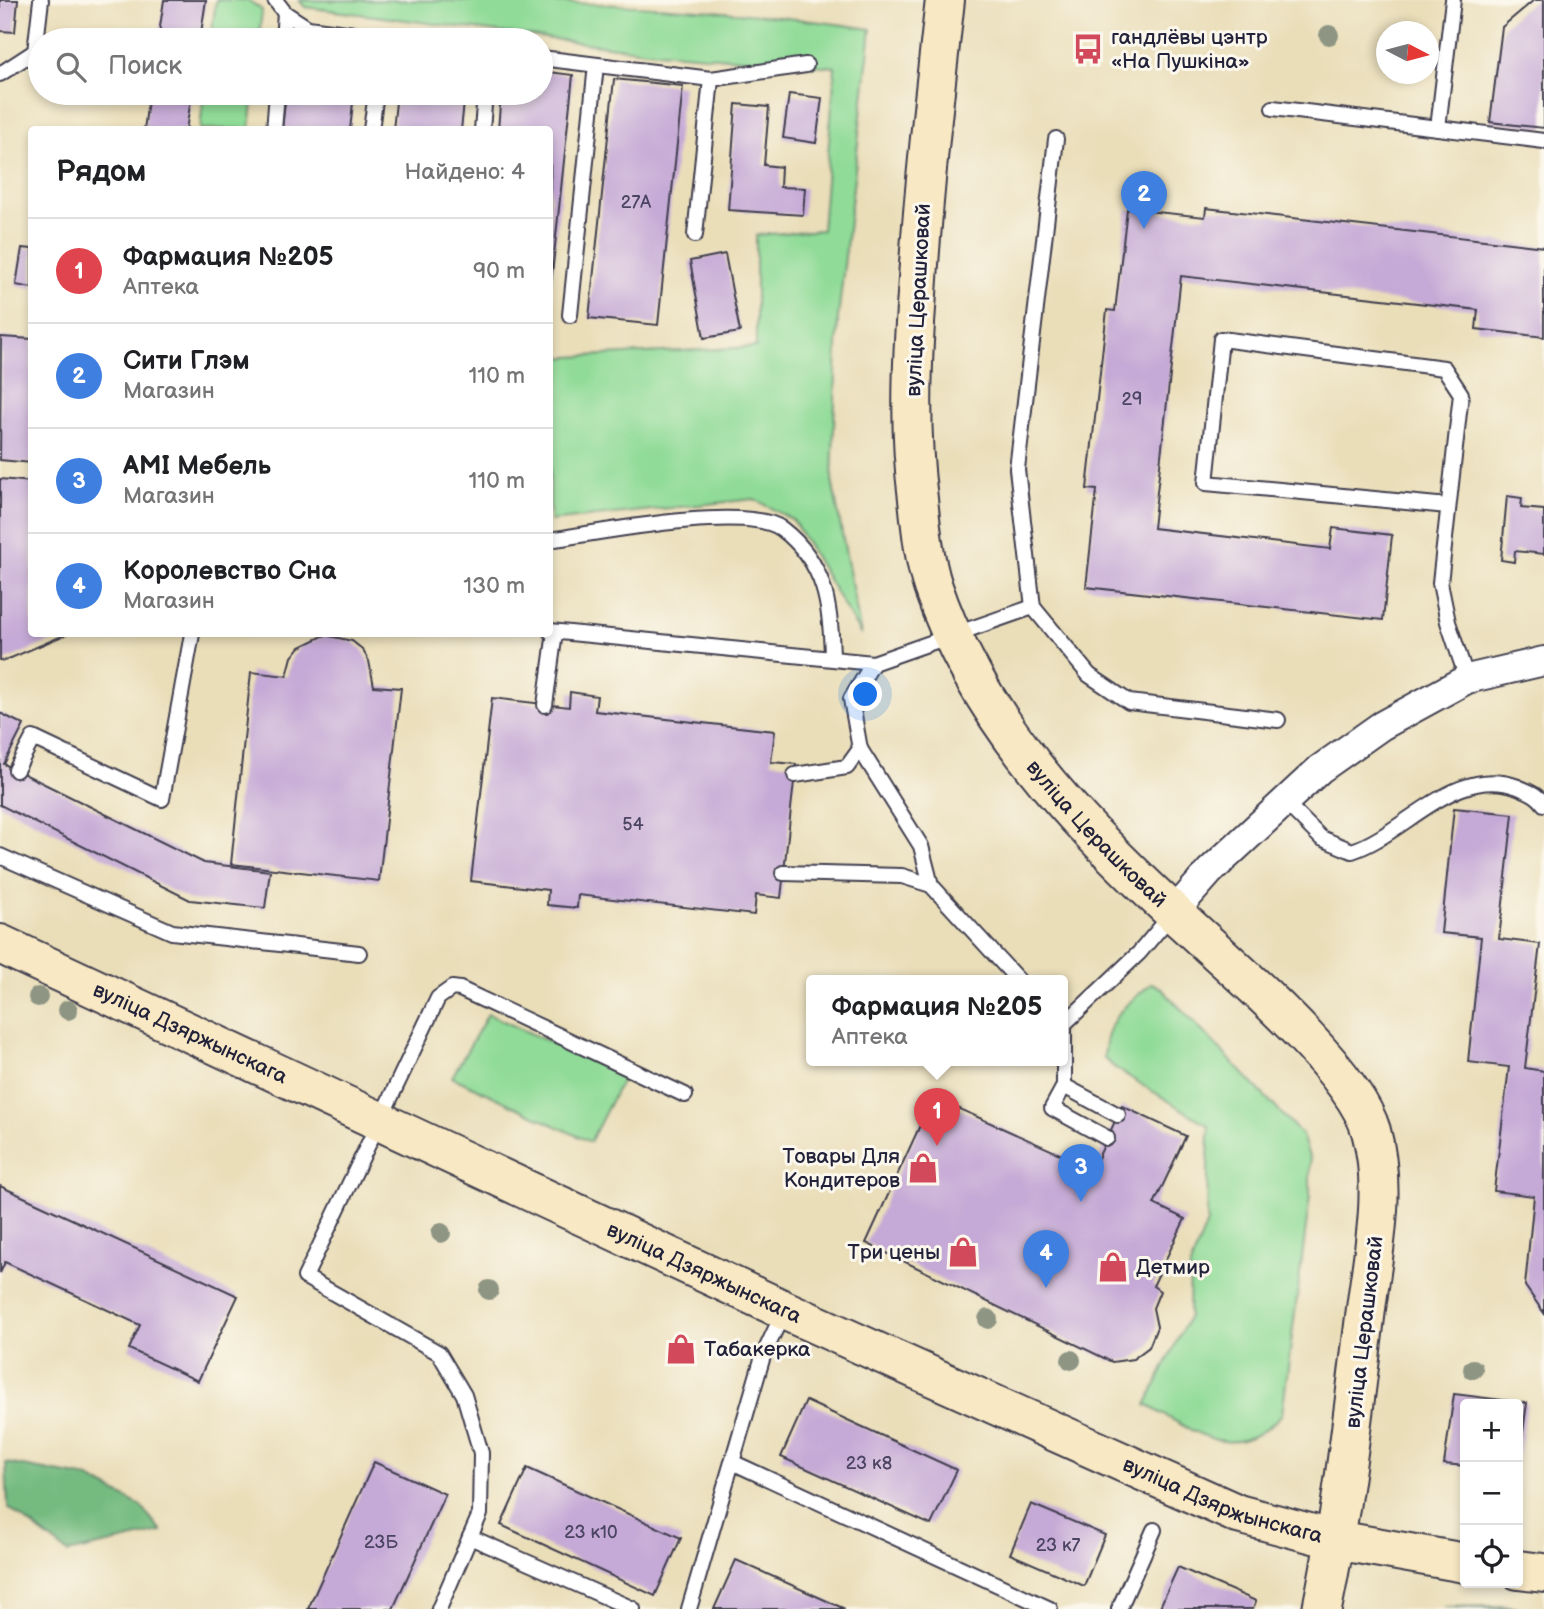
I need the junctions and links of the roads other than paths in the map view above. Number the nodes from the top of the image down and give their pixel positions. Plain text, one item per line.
1 (41, 0) edge
2 (275, 0) edge
3 (945, 0) edge
4 (1453, 0) edge
5 (285, 13) junction
6 (39, 28) edge
7 (283, 28) edge
8 (308, 28) edge
9 (28, 56) edge
10 (553, 60) edge
11 (596, 65) junction
12 (806, 65) dead end
13 (0, 74) edge
14 (711, 79) junction
15 (276, 105) edge
16 (374, 105) edge
17 (484, 105) edge
18 (1273, 108) dead end
19 (274, 126) edge
20 (372, 126) edge
21 (481, 126) edge
22 (1438, 128) junction
23 (1056, 139) dead end
24 (1544, 141) edge
25 (695, 235) dead end
26 (570, 315) dead end
27 (1448, 506) junction
28 (553, 540) edge
29 (1033, 607) junction
30 (553, 631) edge
31 (952, 636) junction
32 (191, 637) edge
33 (551, 637) edge
34 (832, 658) junction
35 (1544, 661) edge
36 (873, 663) junction
37 (1467, 679) junction
38 (545, 705) dead end
39 (1278, 720) dead end
40 (860, 749) junction
41 (16, 771) dead end
42 (795, 775) dead end
43 (1284, 801) junction
44 (1544, 804) edge
45 (0, 856) edge
46 (783, 873) dead end
47 (931, 886) junction
48 (1173, 913) junction
49 (5, 950) edge
50 (359, 953) dead end
51 (1013, 975) edge
52 (1068, 1021) edge
53 (1064, 1066) edge
54 (1064, 1086) junction
55 (685, 1095) dead end
56 (1118, 1115) dead end
57 (379, 1123) junction
58 (1107, 1138) dead end
59 (784, 1310) junction
60 (732, 1462) junction
61 (1154, 1530) dead end
62 (470, 1537) junction
63 (1336, 1541) junction
64 (1460, 1562) edge
65 (1523, 1571) edge
66 (1544, 1573) edge
67 (439, 1609) edge
68 (633, 1609) edge
69 (689, 1609) edge
70 (1050, 1609) edge
71 (1119, 1609) edge
72 (1322, 1609) edge

1 - 6 lane
2 - 5 lane
3 - 31 street, вуліца Церашковай
4 - 22 lane
5 - 7 lane
5 - 8 lane
9 - 13 lane
10 - 11 lane
11 - 14 lane
11 - 26 lane
12 - 14 lane
14 - 25 lane
15 - 19 lane
16 - 20 lane
17 - 21 lane
18 - 22 lane
22 - 24 lane
23 - 29 lane
27 - 27 lane
27 - 37 lane
28 - 34 lane
29 - 31 lane
29 - 39 lane
30 - 34 lane
31 - 36 lane
31 - 48 street, вуліца Церашковай
32 - 41 lane
33 - 38 lane
34 - 36 lane
35 - 37 street
36 - 40 lane
37 - 43 street
40 - 42 lane
40 - 47 lane
43 - 44 lane
43 - 48 street
45 - 50 lane
46 - 47 lane
47 - 51 lane
48 - 52 lane
48 - 63 street, вуліца Церашковай
49 - 57 street, вуліца Дзяржынскага
53 - 54 lane
54 - 56 lane
54 - 58 lane
55 - 57 lane
57 - 59 street, вуліца Дзяржынскага
57 - 62 lane
59 - 60 lane
59 - 63 street, вуліца Дзяржынскага
60 - 69 lane
60 - 70 lane
61 - 71 lane
62 - 67 lane
62 - 68 lane
63 - 64 street, вуліца Дзяржынскага
63 - 72 street, вуліца Церашковай
65 - 66 street

